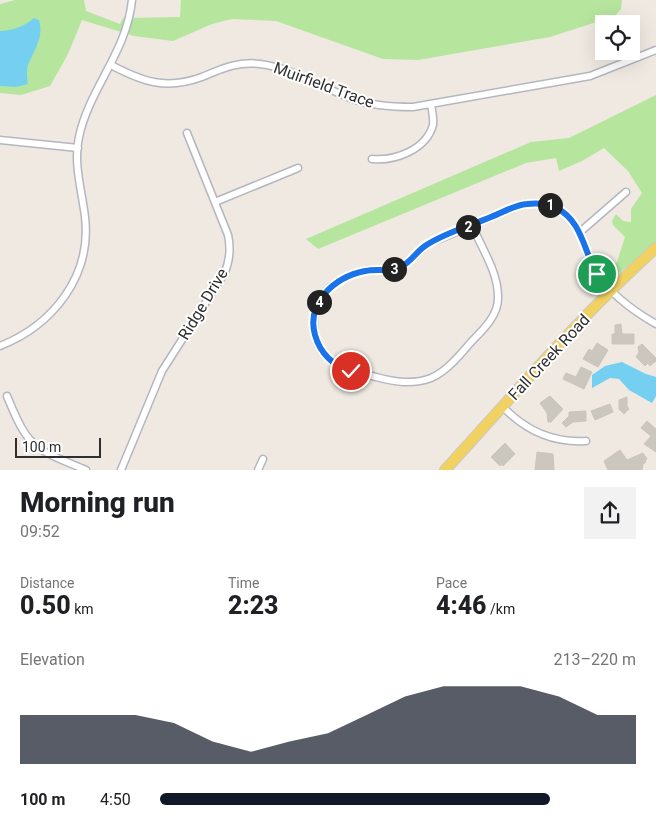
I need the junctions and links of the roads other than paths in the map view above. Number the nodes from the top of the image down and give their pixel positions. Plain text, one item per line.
1 (132, 0) edge
2 (656, 50) edge
3 (111, 65) junction
4 (432, 105) junction
5 (187, 133) dead end
6 (0, 140) edge
7 (78, 148) junction
8 (372, 159) dead end
9 (298, 168) dead end
10 (626, 192) dead end
11 (215, 202) junction
12 (472, 225) junction
13 (580, 232) junction
14 (656, 248) edge
15 (612, 290) junction
16 (656, 324) edge
17 (0, 346) edge
18 (6, 396) dead end
19 (503, 407) junction
20 (586, 441) dead end
21 (263, 459) dead end
22 (86, 470) edge
23 (120, 470) edge
24 (258, 470) edge
25 (445, 470) edge

1 - 3 street
2 - 4 street, Muirfield Trace
3 - 4 street, Muirfield Trace
3 - 7 street
4 - 8 street
5 - 11 street, Ridge Drive
6 - 7 street
7 - 17 street
9 - 11 street
10 - 13 street
11 - 23 street, Ridge Drive
12 - 12 street
12 - 13 street
13 - 15 street
14 - 15 main road, Fall Creek Road
15 - 16 street
15 - 19 main road, Fall Creek Road
18 - 22 street
19 - 20 street
19 - 25 main road, Fall Creek Road
21 - 24 street

